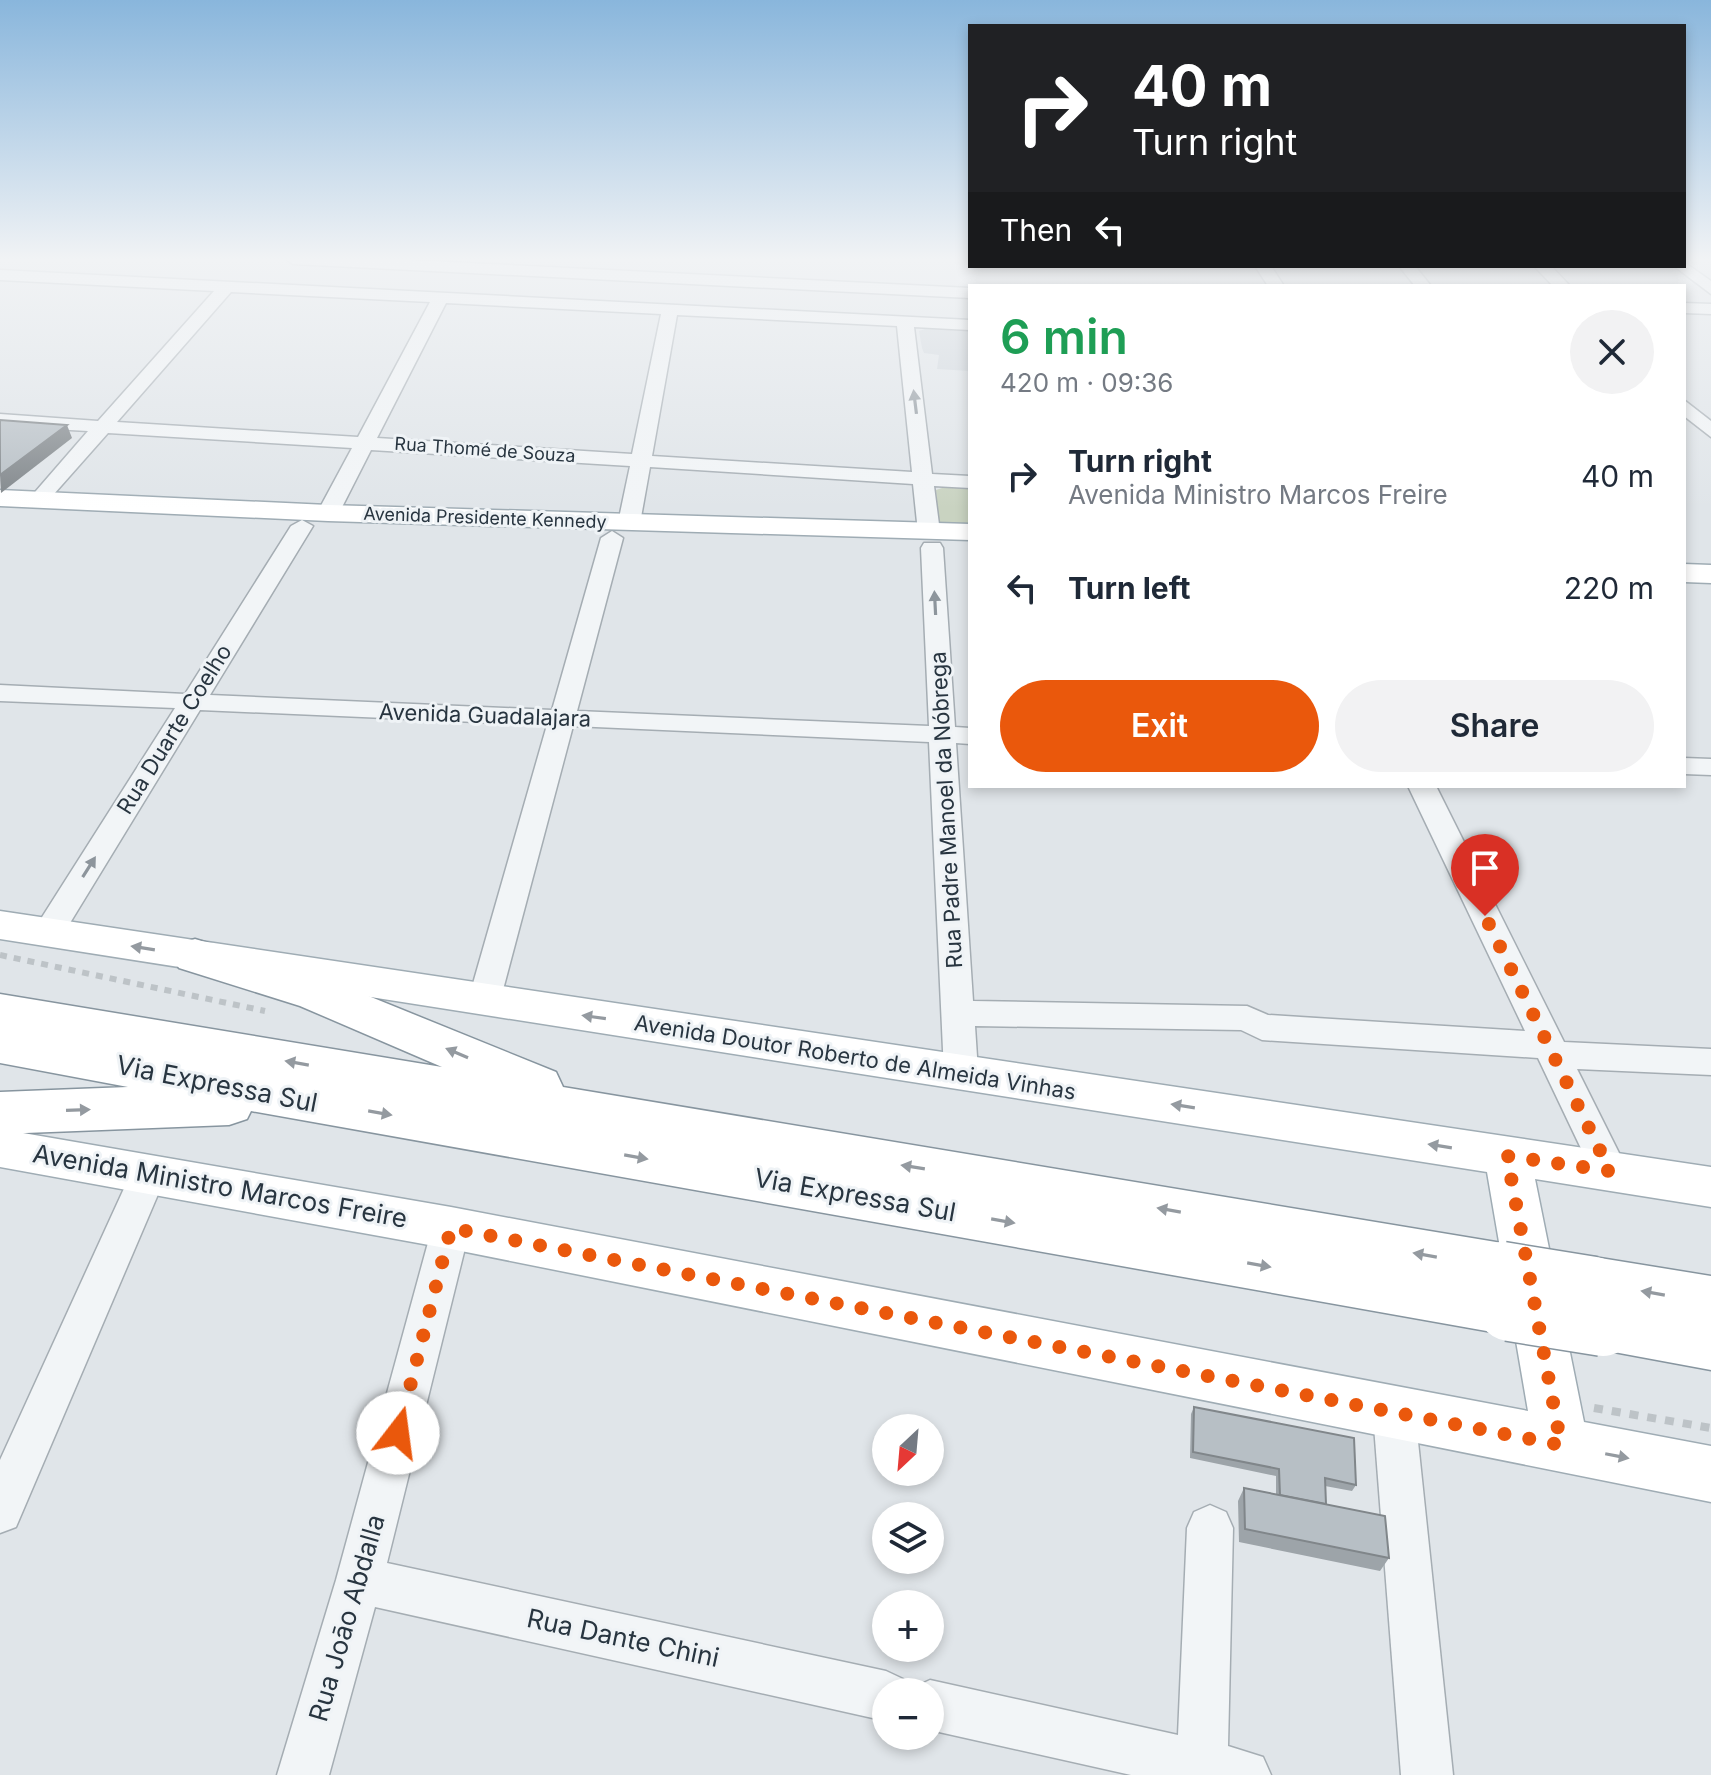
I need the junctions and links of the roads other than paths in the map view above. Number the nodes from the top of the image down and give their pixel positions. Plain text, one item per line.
1 (178, 342) edge
2 (424, 342) edge
3 (664, 342) edge
4 (908, 342) edge
5 (1686, 407) edge
6 (1686, 408) edge
7 (1711, 409) edge
8 (0, 420) edge
9 (103, 426) junction
10 (1711, 431) edge
11 (1686, 438) edge
12 (1711, 440) edge
13 (364, 442) junction
14 (641, 461) junction
15 (925, 479) junction
16 (968, 482) edge
17 (0, 498) edge
18 (39, 499) junction
19 (123, 503) junction
20 (0, 513) edge
21 (328, 513) junction
22 (0, 519) edge
23 (302, 526) junction
24 (620, 530) junction
25 (968, 532) edge
26 (931, 540) junction
27 (968, 549) edge
28 (1686, 558) edge
29 (1711, 559) edge
30 (1686, 573) edge
31 (1711, 574) edge
32 (0, 693) edge
33 (189, 704) junction
34 (560, 718) junction
35 (956, 735) edge
36 (1686, 766) edge
37 (1711, 767) edge
38 (1423, 788) edge
39 (0, 925) edge
40 (48, 933) junction
41 (195, 956) junction
42 (484, 1001) junction
43 (0, 1012) edge
44 (957, 1013) junction
45 (0, 1044) edge
46 (1551, 1051) junction
47 (1711, 1062) edge
48 (961, 1072) junction
49 (324, 1104) junction
50 (0, 1113) edge
51 (634, 1122) junction
52 (0, 1148) edge
53 (1507, 1156) junction
54 (150, 1171) junction
55 (1610, 1171) junction
56 (1711, 1187) edge
57 (451, 1228) junction
58 (1506, 1288) junction
59 (1598, 1303) junction
60 (1711, 1303) edge
61 (1711, 1342) edge
62 (1394, 1413) junction
63 (1561, 1445) junction
64 (1711, 1474) edge
65 (0, 1511) edge
66 (1210, 1528) dead end
67 (359, 1580) junction
68 (872, 1693) edge
69 (944, 1708) edge
70 (1223, 1770) edge
71 (303, 1775) edge
72 (1427, 1775) edge

1 - 9 street
2 - 13 street
3 - 14 street
15 -> 4 street, Rua Padre Manoel da Nóbrega
5 - 7 street
6 - 10 street
8 - 9 street, Rua Thomé de Souza
9 - 13 street, Rua Thomé de Souza
9 - 18 street
11 - 12 street
13 - 14 street, Rua Thomé de Souza
13 - 21 street
14 - 15 street, Rua Thomé de Souza
14 - 24 street
15 - 16 street, Rua Thomé de Souza
15 - 26 street, Rua Padre Manoel da Nóbrega
17 - 18 main road, Avenida Presidente Kennedy
18 - 19 main road, Avenida Presidente Kennedy
19 - 20 main road
19 - 21 main road, Avenida Presidente Kennedy
21 - 24 main road, Avenida Presidente Kennedy
22 - 23 main road, Avenida Presidente Kennedy
23 - 24 main road, Avenida Presidente Kennedy
23 - 33 street, Rua Duarte Coelho
24 - 26 main road, Avenida Presidente Kennedy
24 - 34 street
25 - 26 main road, Avenida Presidente Kennedy
26 - 27 main road, Avenida Presidente Kennedy
35 -> 26 street, Rua Padre Manoel da Nóbrega
28 - 29 main road
30 - 31 main road
32 - 33 street, Avenida Guadalajara
33 - 34 street, Avenida Guadalajara
40 -> 33 street, Rua Duarte Coelho
34 - 35 street, Avenida Guadalajara
34 - 42 street
35 - 44 street, Rua Padre Manoel da Nóbrega
36 - 37 street
38 - 46 street
39 - 40 main road, Avenida Doutor Roberto de Almeida Vinhas
41 -> 40 main road, Avenida Doutor Roberto de Almeida Vinhas
41 - 42 main road, Avenida Doutor Roberto de Almeida Vinhas
51 -> 41 highway
48 -> 42 main road, Avenida Doutor Roberto de Almeida Vinhas
51 -> 43 highway, Via Expressa Sul
44 - 46 street
44 - 48 street, Rua Padre Manoel da Nóbrega
45 - 49 highway, Via Expressa Sul
46 - 47 street
46 - 55 street
53 -> 48 main road, Avenida Doutor Roberto de Almeida Vinhas
50 -> 49 highway
49 -> 58 highway, Via Expressa Sul
58 -> 51 highway, Via Expressa Sul
52 - 54 main road, Avenida Ministro Marcos Freire
53 - 55 main road, Avenida Doutor Roberto de Almeida Vinhas
53 - 63 main road
54 - 57 main road, Avenida Ministro Marcos Freire
54 - 65 street
55 - 56 main road, Avenida Doutor Roberto de Almeida Vinhas
57 - 62 main road, Avenida Ministro Marcos Freire
57 - 67 street, Rua Joāo Abdalla
58 - 59 highway, Via Expressa Sul, bridge
60 -> 59 highway, Via Expressa Sul
59 - 61 highway, Via Expressa Sul
62 - 63 main road, Avenida Ministro Marcos Freire
62 - 72 street
63 -> 64 main road, Avenida Ministro Marcos Freire
66 - 70 street
67 - 68 street, Rua Dante Chini
67 - 71 street, Rua Joāo Abdalla
69 - 70 street

